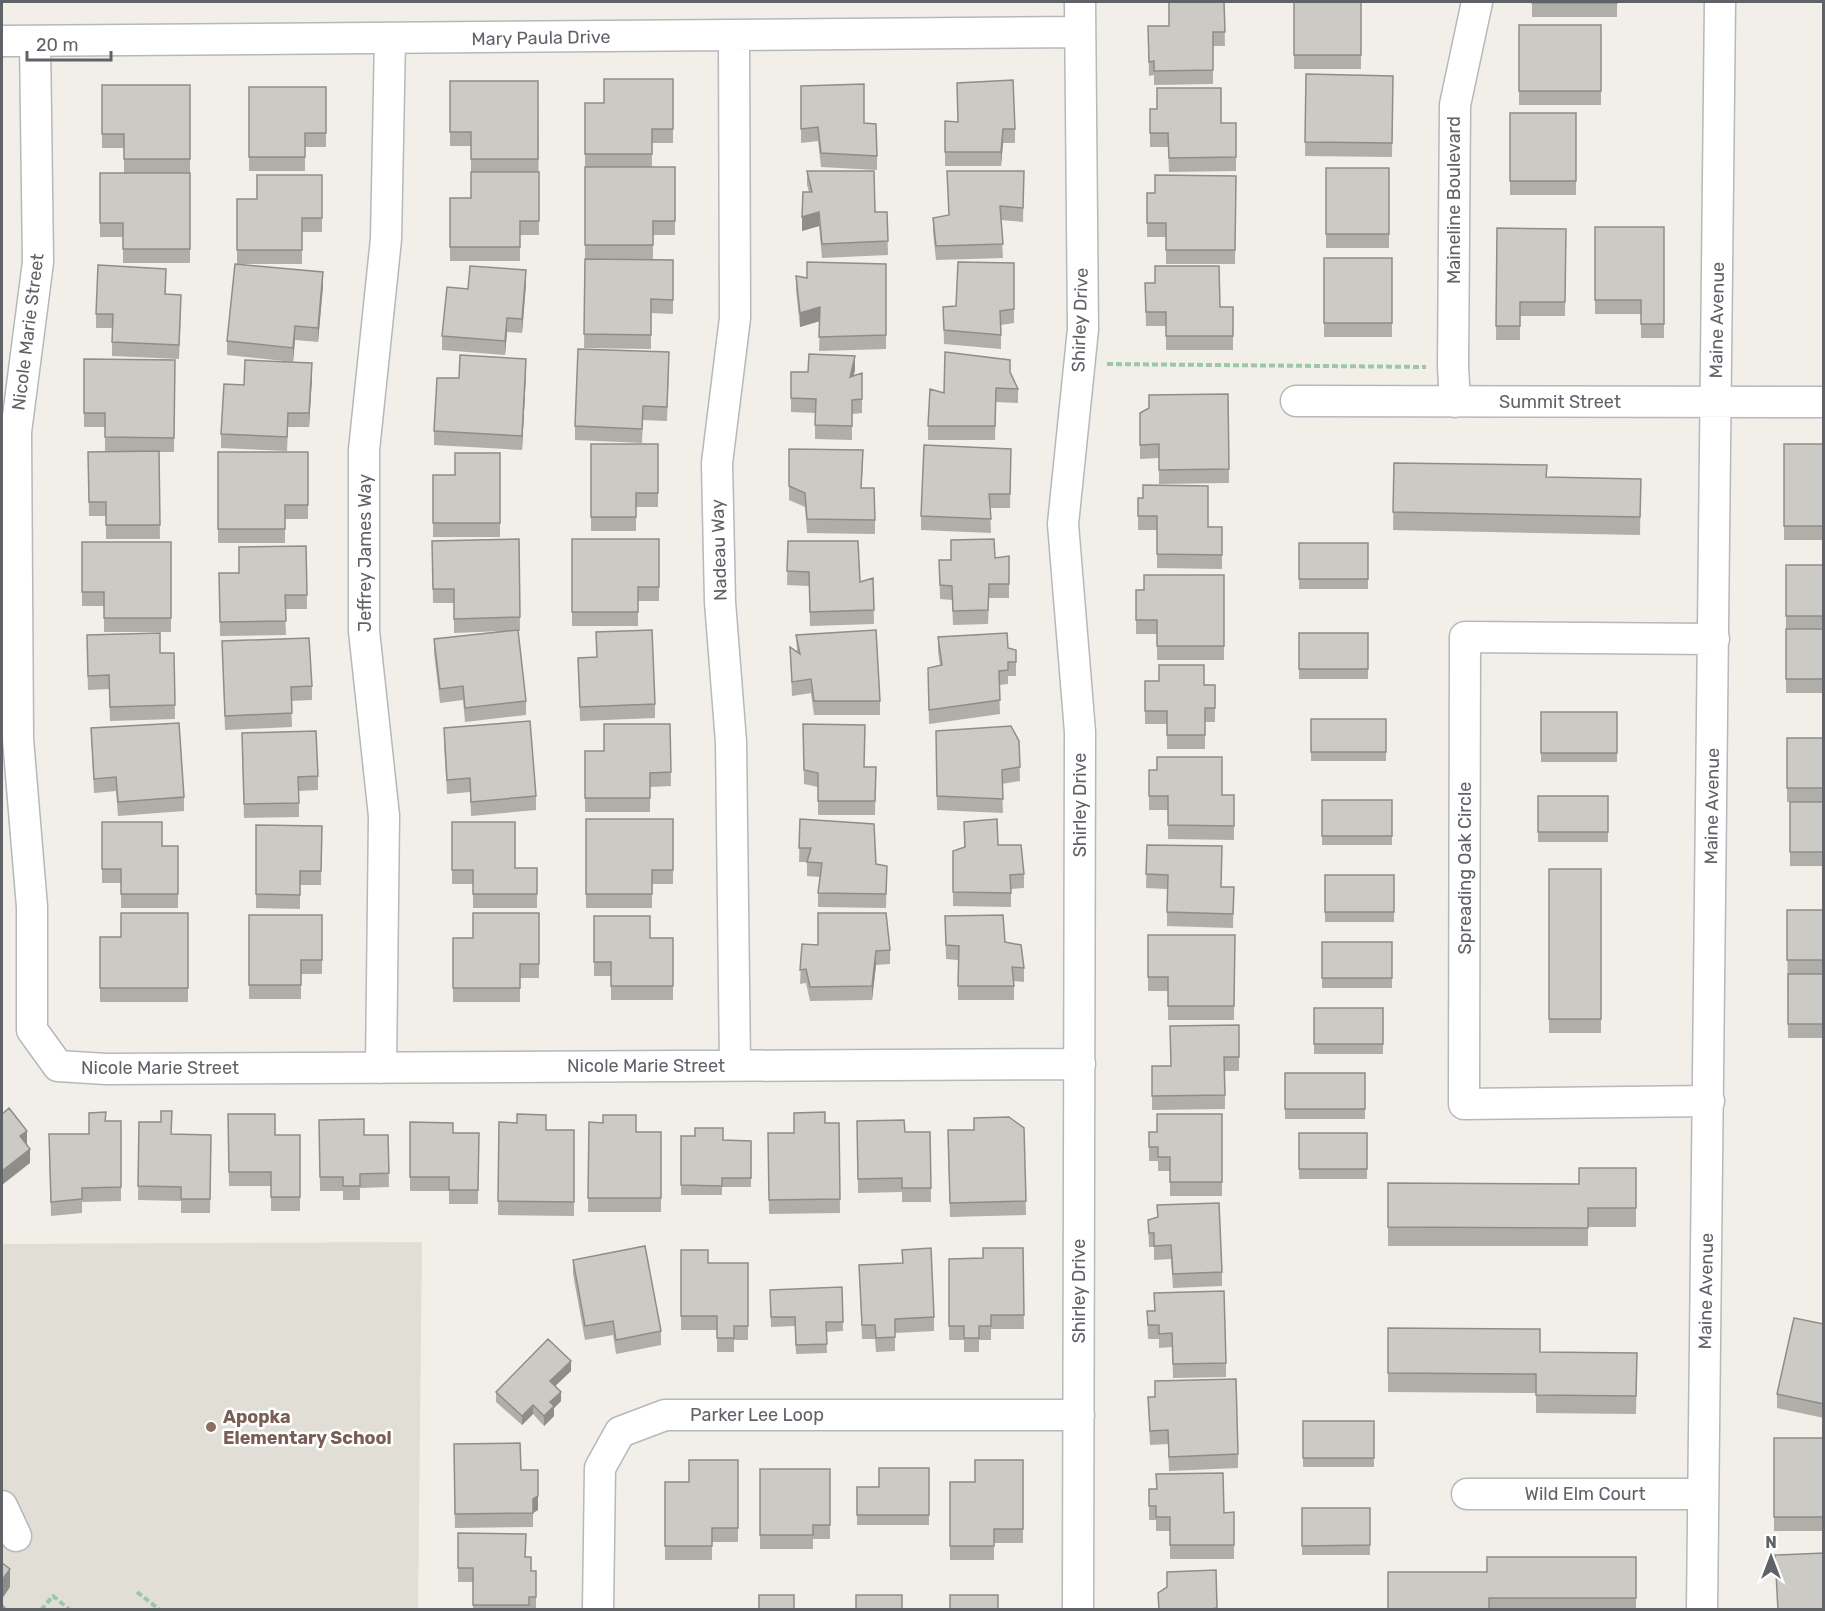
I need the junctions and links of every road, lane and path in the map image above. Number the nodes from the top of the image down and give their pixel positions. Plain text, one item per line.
1 (1080, 2) edge
2 (1477, 2) edge
3 (1720, 2) edge
4 (1080, 32) junction
5 (734, 36) junction
6 (390, 39) junction
7 (2, 41) edge
8 (35, 42) junction
9 (1079, 363) junction
10 (1453, 367) junction
11 (1296, 401) dead end
12 (1455, 402) junction
13 (1716, 402) junction
14 (1824, 402) edge
15 (1714, 639) junction
16 (1080, 1064) junction
17 (735, 1065) junction
18 (381, 1068) junction
19 (1709, 1101) junction
20 (1079, 1415) junction
21 (1467, 1494) dead end
22 (1703, 1494) junction
23 (2, 1506) edge
24 (16, 1536) dead end
25 (137, 1592) dead end
26 (41, 1610) edge
27 (70, 1610) edge
28 (160, 1610) edge
29 (598, 1610) edge
30 (1078, 1610) edge
31 (1702, 1610) edge

1 - 4 street, Shirley Drive
2 - 10 street, Maineline Boulevard
3 - 13 street, Maine Avenue
4 - 5 street, Mary Paula Drive
4 - 9 street, Shirley Drive
5 - 6 street, Mary Paula Drive
5 - 17 street, Nadeau Way
6 - 8 street, Mary Paula Drive
6 - 18 street, Jeffrey James Way
7 - 8 street, Mary Paula Drive
8 - 18 street, Nicole Marie Street
9 - 10 path
9 - 16 street, Shirley Drive
10 - 12 street, Maineline Boulevard
11 - 12 street, Summit Street
12 - 13 street, Summit Street
13 - 14 street, Summit Street
13 - 15 street, Maine Avenue
15 - 19 street, Maine Avenue
15 - 19 street, Spreading Oak Circle
16 - 17 street, Nicole Marie Street
16 - 20 street, Shirley Drive
17 - 18 street, Nicole Marie Street
19 - 22 street, Maine Avenue
20 - 29 street, Parker Lee Loop
20 - 30 street, Shirley Drive
21 - 22 street, Wild Elm Court
22 - 31 street, Maine Avenue
23 - 24 street
25 - 28 path
26 - 27 path

